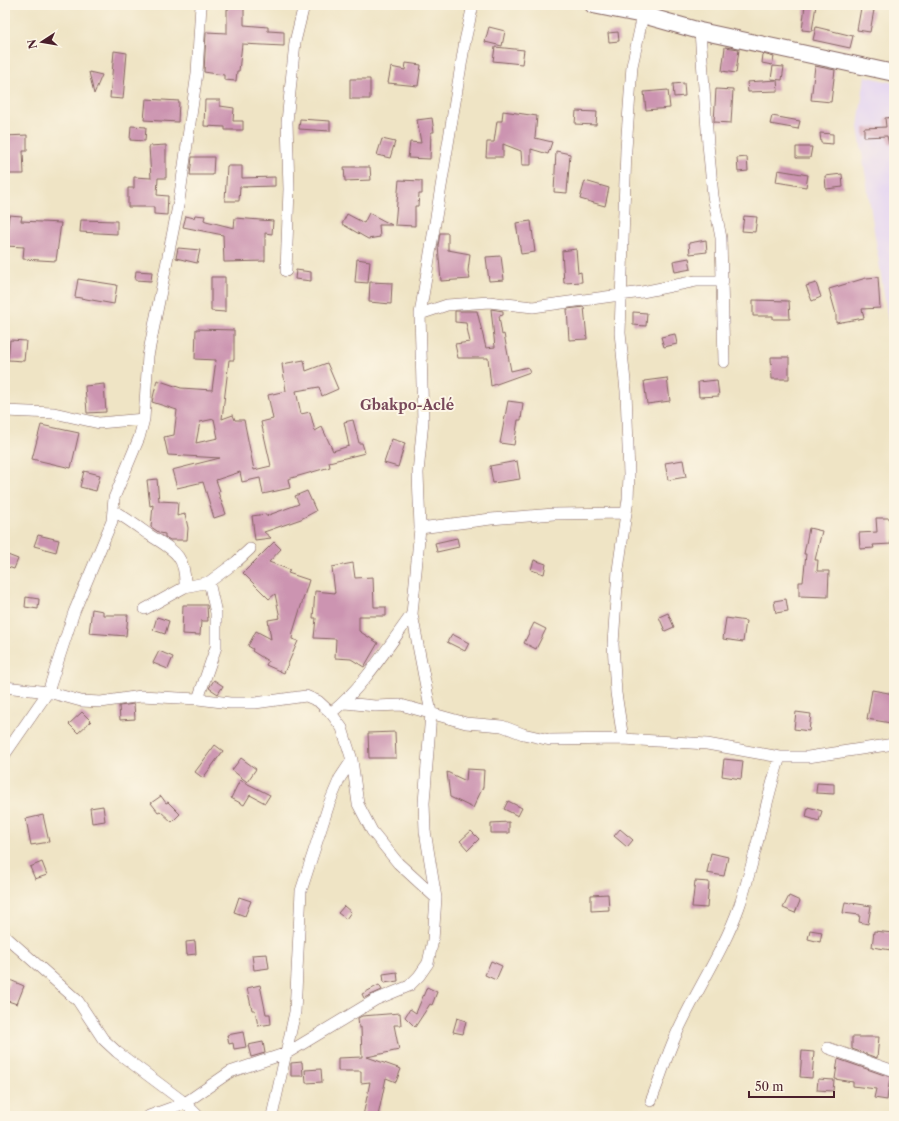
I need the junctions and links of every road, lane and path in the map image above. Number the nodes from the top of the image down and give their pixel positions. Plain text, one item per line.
1 (201, 5) edge
2 (304, 5) edge
3 (473, 5) edge
4 (593, 5) edge
5 (610, 7) edge
6 (643, 15) junction
7 (700, 31) junction
8 (894, 73) edge
9 (286, 271) dead end
10 (722, 281) junction
11 (621, 295) junction
12 (420, 314) junction
13 (724, 362) dead end
14 (5, 411) edge
15 (144, 419) junction
16 (114, 511) junction
17 (625, 513) junction
18 (420, 528) junction
19 (250, 549) dead end
20 (209, 582) junction
21 (185, 587) junction
22 (145, 609) dead end
23 (412, 614) junction
24 (5, 687) edge
25 (48, 692) junction
26 (198, 699) junction
27 (345, 703) junction
28 (431, 713) junction
29 (331, 714) junction
30 (623, 739) junction
31 (894, 744) edge
32 (5, 754) edge
33 (780, 757) junction
34 (352, 760) junction
35 (436, 898) junction
36 (5, 936) edge
37 (828, 1048) dead end
38 (287, 1053) junction
39 (894, 1071) edge
40 (651, 1101) dead end
41 (185, 1103) junction
42 (149, 1116) edge
43 (198, 1116) edge
44 (272, 1116) edge

1 - 15 street
2 - 9 street
3 - 12 street
4 - 5 street
5 - 6 street
6 - 7 street
6 - 11 street
7 - 8 street
7 - 10 street
10 - 11 street
10 - 13 street
11 - 12 street
11 - 17 street
12 - 18 street
14 - 15 street
15 - 16 street
16 - 21 street
16 - 25 street
17 - 18 street
17 - 30 street
18 - 23 street
19 - 20 street
20 - 21 street
20 - 26 street
21 - 22 street
23 - 27 street
23 - 28 street
24 - 25 street
25 - 26 street
25 - 32 street
26 - 29 street
27 - 28 street
27 - 29 street
28 - 30 street
28 - 35 street
29 - 34 street
30 - 33 street
31 - 33 street
33 - 40 street
34 - 35 street
34 - 38 street
35 - 38 street
36 - 41 street
37 - 39 street
38 - 41 street
38 - 44 street
41 - 42 street
41 - 43 street

